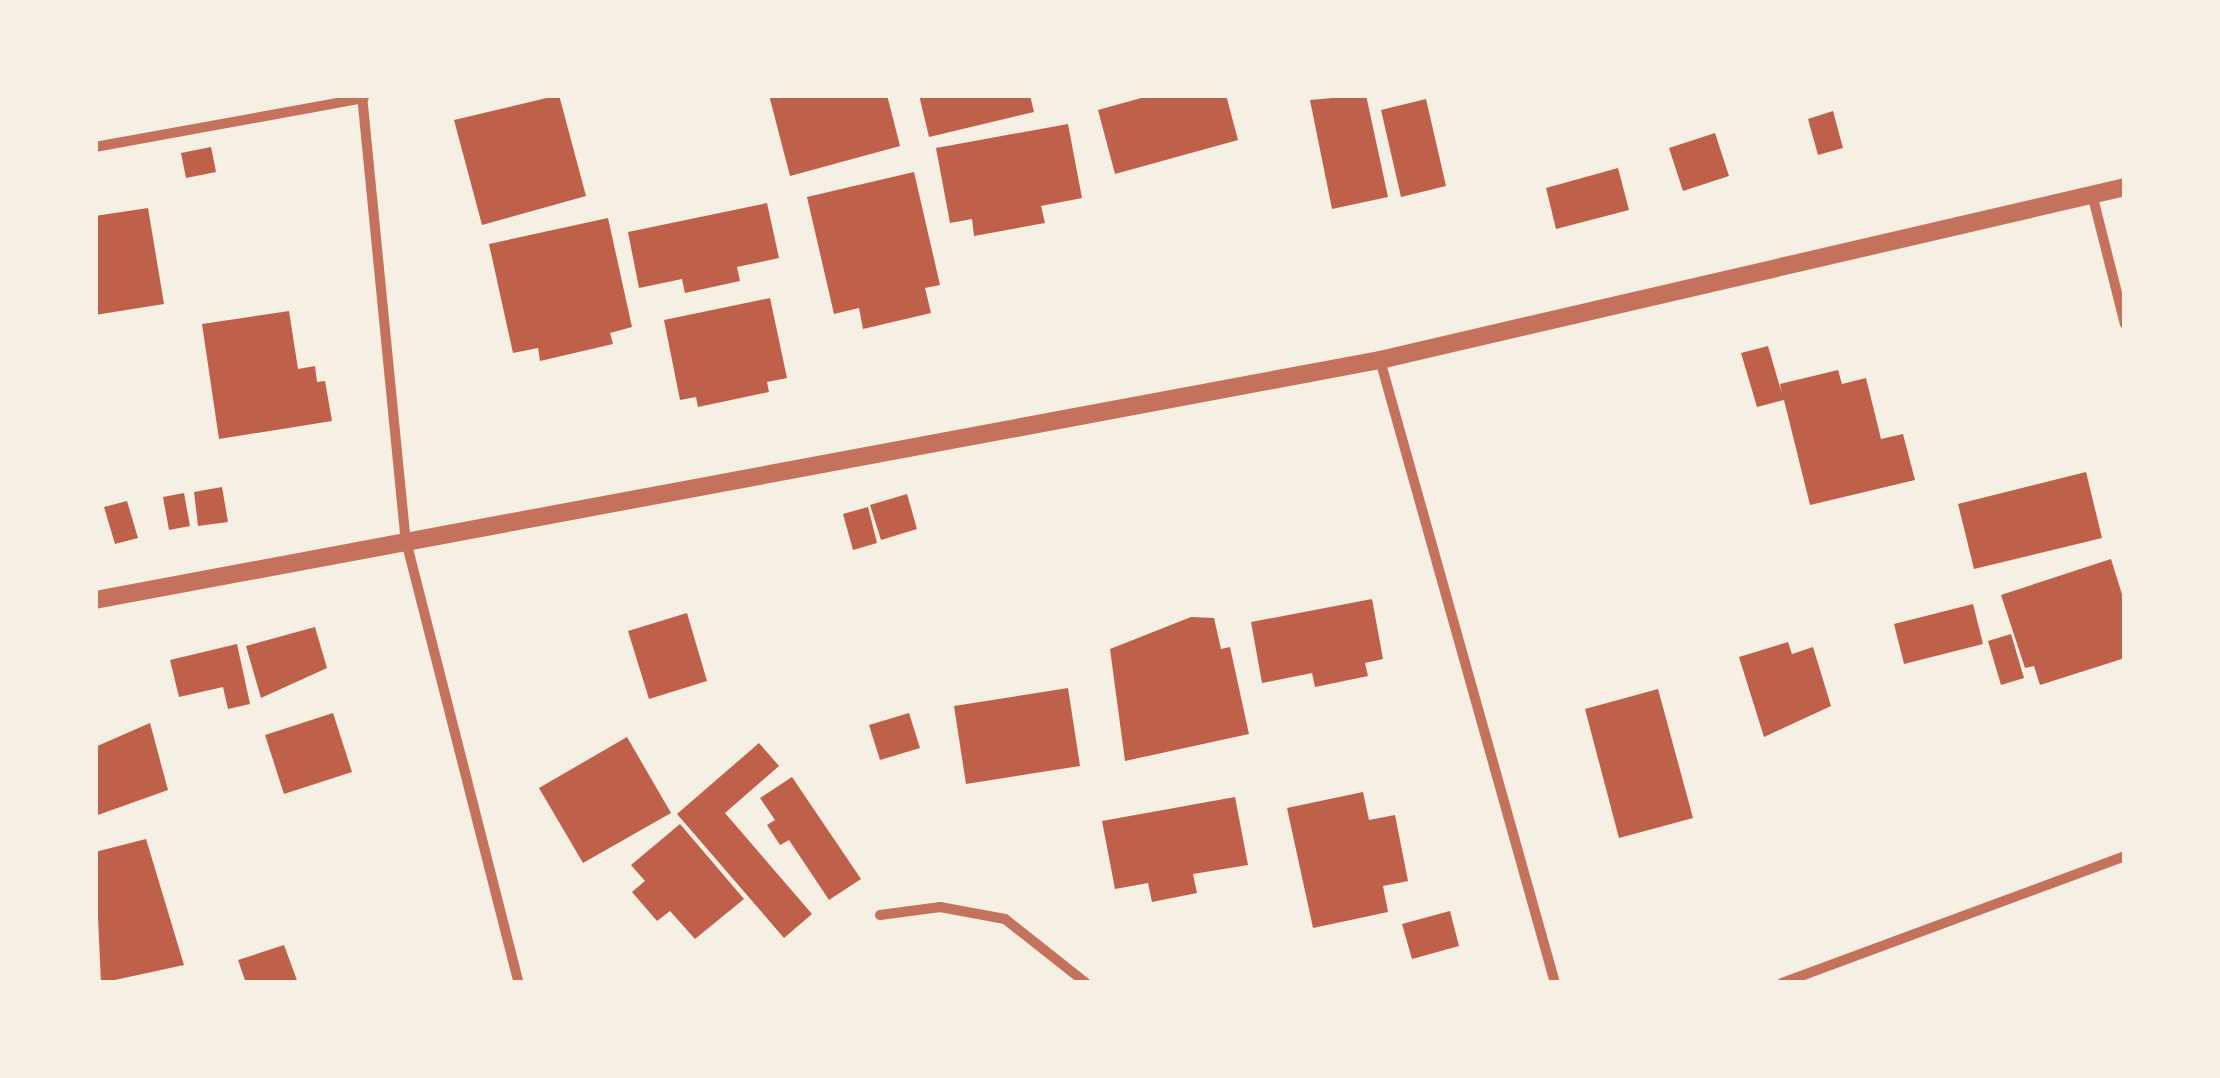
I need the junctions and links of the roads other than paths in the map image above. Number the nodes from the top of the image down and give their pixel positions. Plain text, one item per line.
1 (364, 96) edge
2 (95, 147) edge
3 (2125, 187) edge
4 (2092, 194) junction
5 (2125, 324) edge
6 (1380, 360) junction
7 (406, 541) junction
8 (95, 600) edge
9 (2125, 856) edge
10 (880, 915) dead end
11 (520, 983) edge
12 (1086, 983) edge
13 (1555, 983) edge
14 (1782, 983) edge

1 - 2 street
1 - 7 street
3 - 4 street
4 - 5 street
4 - 6 street
6 - 7 street
6 - 13 street
7 - 8 street
7 - 11 street
9 - 14 street
10 - 12 street

